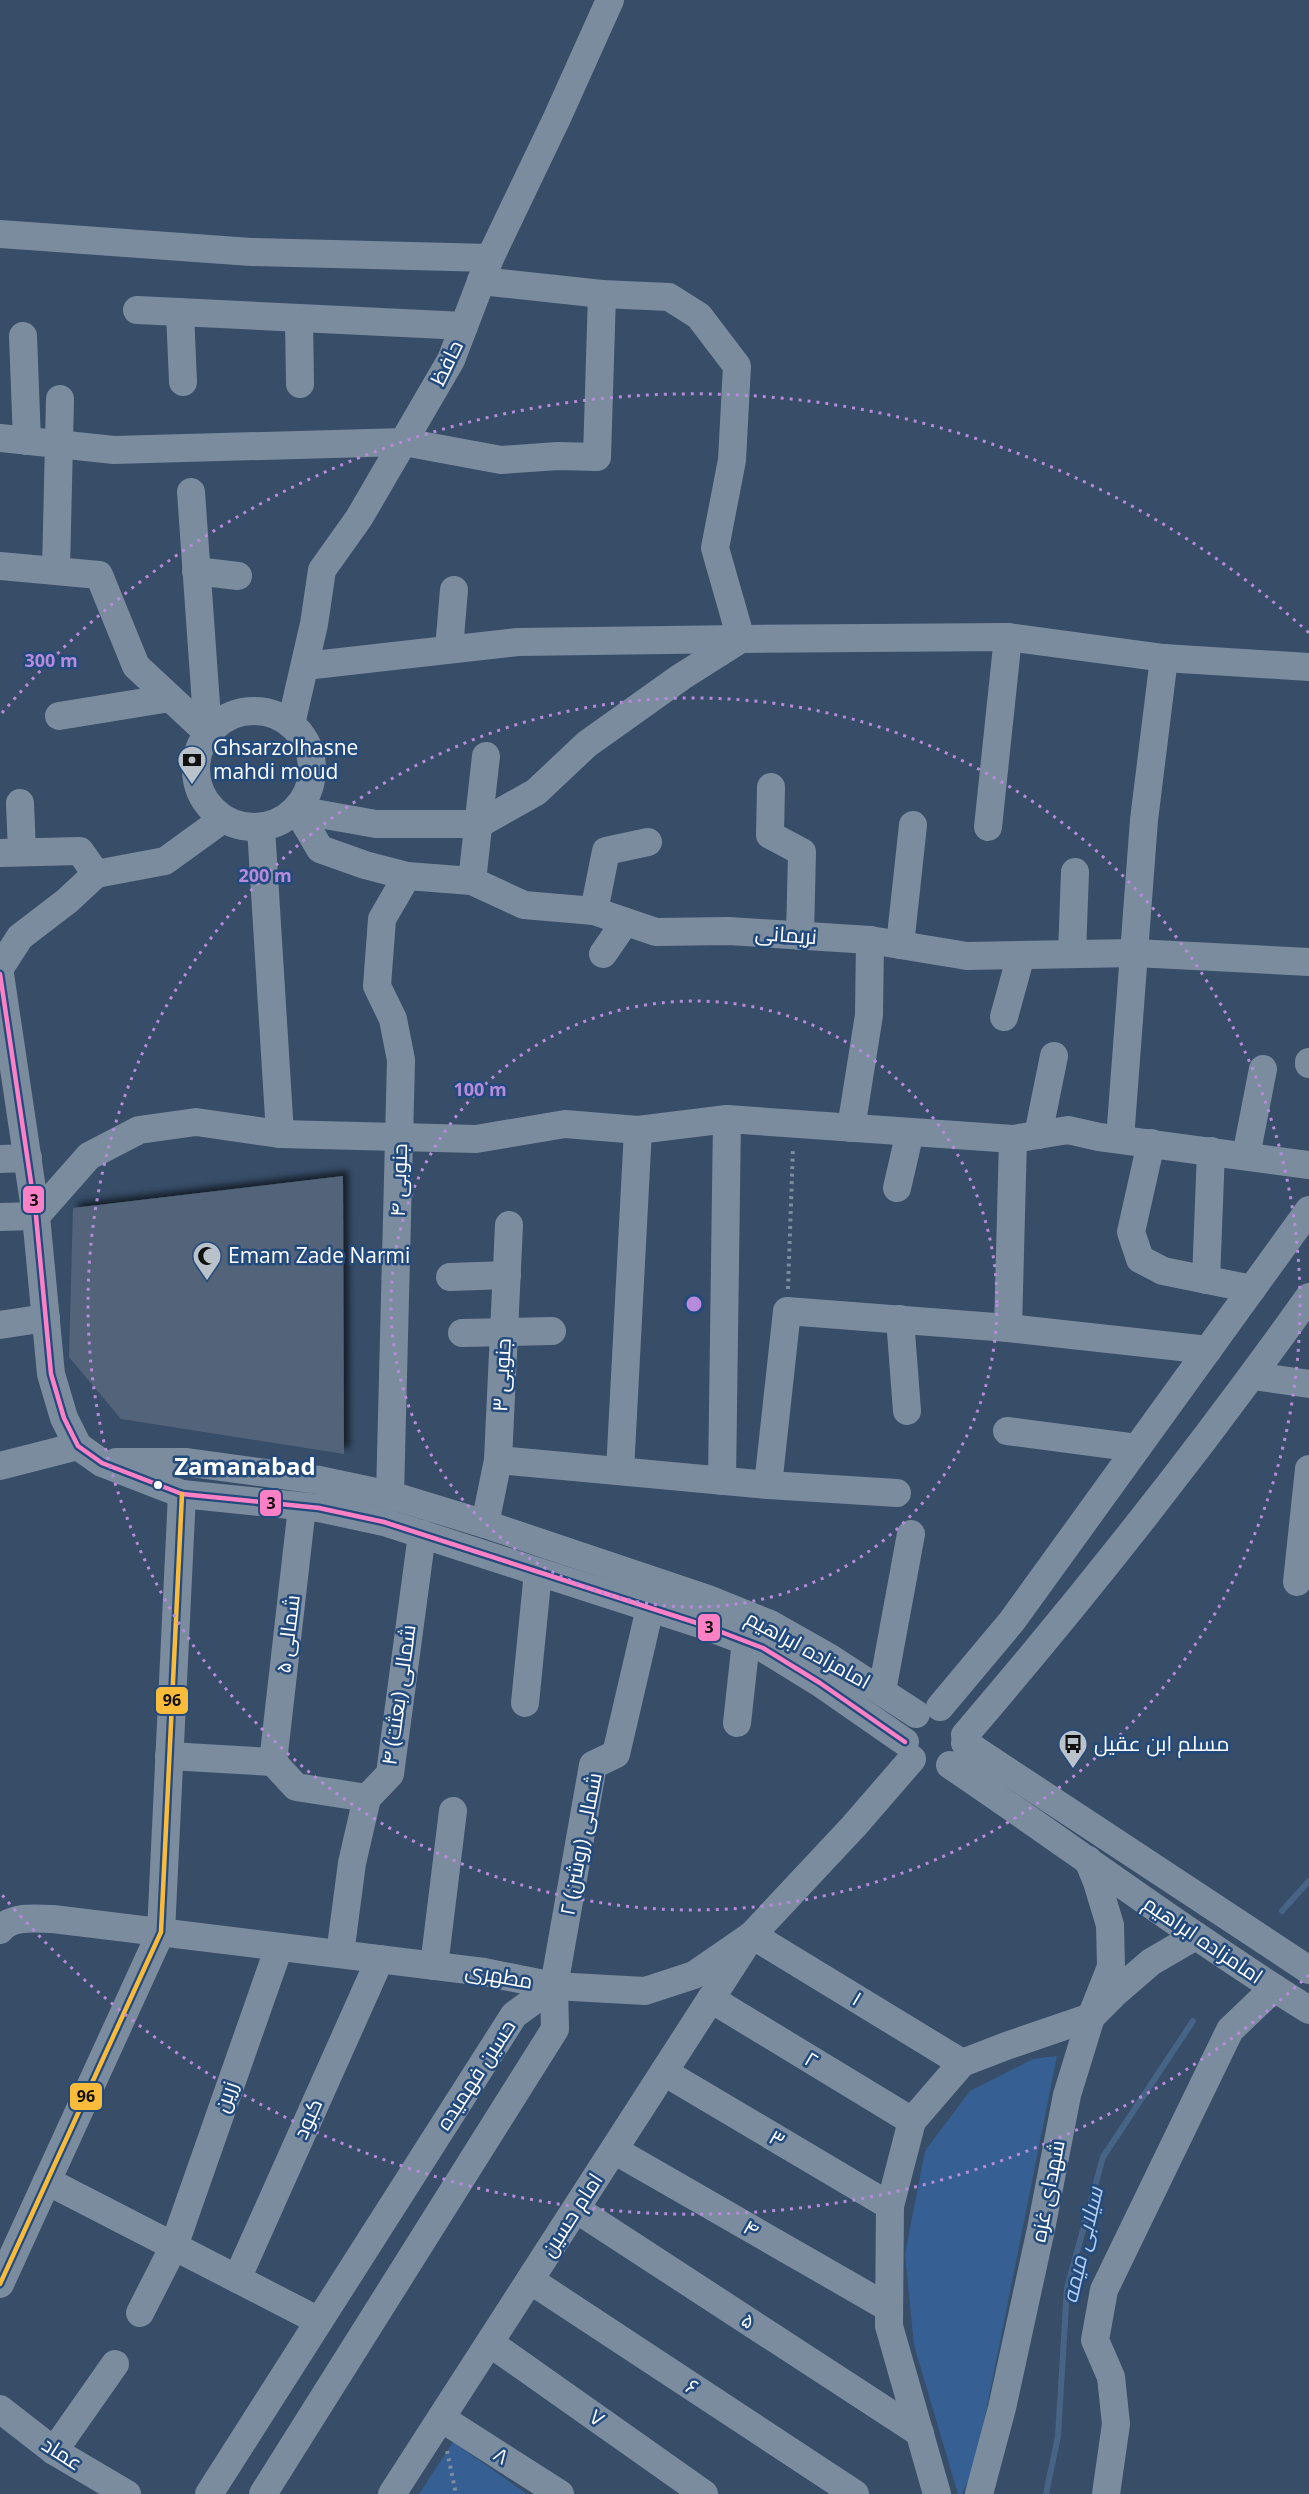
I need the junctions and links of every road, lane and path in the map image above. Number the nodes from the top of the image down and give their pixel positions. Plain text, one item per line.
1 (610, 0) edge
2 (0, 234) edge
3 (486, 269) junction
4 (603, 294) junction
5 (137, 310) dead end
6 (180, 312) junction
7 (299, 318) junction
8 (464, 326) junction
9 (23, 336) dead end
10 (183, 382) dead end
11 (300, 384) dead end
12 (60, 399) dead end
13 (13, 439) edge
14 (404, 442) junction
15 (58, 444) junction
16 (191, 492) dead end
17 (0, 563) edge
18 (56, 570) junction
19 (196, 571) junction
20 (238, 576) dead end
21 (454, 590) dead end
22 (1008, 637) junction
23 (741, 639) junction
24 (449, 649) junction
25 (1164, 658) junction
26 (305, 666) junction
27 (1309, 666) edge
28 (170, 698) junction
29 (59, 716) dead end
30 (291, 724) junction
31 (208, 733) junction
32 (486, 756) dead end
33 (771, 787) dead end
34 (20, 803) dead end
35 (297, 810) junction
36 (223, 819) junction
37 (479, 824) junction
38 (913, 825) dead end
39 (988, 827) dead end
40 (261, 828) junction
41 (648, 842) dead end
42 (11, 853) edge
43 (1075, 872) dead end
44 (96, 874) junction
45 (407, 876) junction
46 (472, 881) junction
47 (594, 911) junction
48 (625, 921) junction
49 (800, 936) junction
50 (870, 940) junction
51 (900, 945) junction
52 (1135, 953) junction
53 (603, 954) dead end
54 (1072, 954) junction
55 (1021, 955) junction
56 (1309, 962) edge
57 (0, 968) edge
58 (0, 974) edge
59 (2, 1003) edge
60 (1004, 1017) dead end
61 (1054, 1056) dead end
62 (1263, 1069) dead end
63 (727, 1119) junction
64 (794, 1124) junction
65 (851, 1128) junction
66 (638, 1130) junction
67 (910, 1132) junction
68 (280, 1134) junction
69 (400, 1137) junction
70 (1026, 1137) junction
71 (1120, 1139) junction
72 (1151, 1143) junction
73 (1211, 1151) junction
74 (1246, 1156) junction
75 (14, 1159) edge
76 (1309, 1165) edge
77 (897, 1188) dead end
78 (1309, 1210) edge
79 (36, 1216) junction
80 (0, 1217) edge
81 (509, 1225) dead end
82 (507, 1275) junction
83 (450, 1277) dead end
84 (1206, 1280) junction
85 (1252, 1289) junction
86 (1309, 1297) edge
87 (788, 1311) junction
88 (46, 1318) junction
89 (900, 1319) junction
90 (0, 1325) edge
91 (1008, 1328) junction
92 (552, 1331) dead end
93 (504, 1332) junction
94 (462, 1333) dead end
95 (1208, 1350) junction
96 (1253, 1376) junction
97 (1309, 1384) edge
98 (907, 1411) dead end
99 (1007, 1431) dead end
100 (78, 1446) junction
101 (1137, 1448) junction
102 (498, 1461) junction
103 (102, 1463) junction
104 (0, 1466) edge
105 (1309, 1469) edge
106 (620, 1471) junction
107 (722, 1481) junction
108 (768, 1485) junction
109 (897, 1493) dead end
110 (182, 1494) junction
111 (390, 1495) junction
112 (302, 1507) junction
113 (485, 1524) junction
114 (422, 1534) junction
115 (911, 1534) dead end
116 (538, 1572) junction
117 (1297, 1582) dead end
118 (650, 1608) junction
119 (1012, 1621) junction
120 (746, 1641) junction
121 (1043, 1644) junction
122 (882, 1691) junction
123 (525, 1703) dead end
124 (928, 1711) junction
125 (737, 1723) dead end
126 (960, 1748) junction
127 (908, 1750) junction
128 (169, 1756) junction
129 (273, 1762) junction
130 (367, 1798) junction
131 (453, 1811) dead end
132 (1088, 1860) junction
133 (2, 1925) edge
134 (161, 1932) junction
135 (752, 1935) junction
136 (1194, 1936) junction
137 (279, 1947) junction
138 (340, 1954) junction
139 (380, 1959) junction
140 (434, 1966) junction
141 (1309, 1970) edge
142 (554, 1986) junction
143 (1274, 1988) junction
144 (711, 1999) junction
145 (1309, 2010) edge
146 (1091, 2017) junction
147 (962, 2063) junction
148 (664, 2072) junction
149 (912, 2121) junction
150 (614, 2150) junction
151 (47, 2181) junction
152 (890, 2206) junction
153 (576, 2209) junction
154 (174, 2246) junction
155 (237, 2279) junction
156 (530, 2280) junction
157 (0, 2284) edge
158 (889, 2307) junction
159 (140, 2313) dead end
160 (319, 2321) junction
161 (490, 2343) junction
162 (115, 2364) dead end
163 (0, 2409) edge
164 (441, 2418) junction
165 (920, 2433) junction
166 (54, 2451) junction
167 (127, 2494) edge
168 (209, 2494) edge
169 (263, 2494) edge
170 (392, 2494) edge
171 (456, 2494) edge
172 (560, 2494) edge
173 (704, 2494) edge
174 (855, 2494) edge
175 (937, 2494) edge
176 (979, 2494) edge
177 (1106, 2494) edge

1 - 3 street, حافظ
2 - 3 street
3 - 4 street
3 - 8 street, حافظ
4 - 14 street
4 - 23 street
5 - 6 street
6 - 7 street
6 - 10 street
7 - 8 street
7 - 11 street
8 - 14 street, حافظ
9 - 13 street
12 - 15 street
13 - 15 street
14 - 15 street
14 - 26 street, حافظ
15 - 18 street
16 - 19 street
17 - 18 street
18 - 28 street
19 - 20 street
19 - 31 street
21 - 24 street
22 - 23 street
22 - 25 street
22 - 39 street
23 - 24 street
23 - 37 street
24 - 26 street
25 - 27 street
25 - 52 street
26 - 30 street, حافظ
28 - 29 street
28 - 31 street
30 - 31 street
30 - 35 street
31 - 36 street
32 - 37 street
33 - 49 street
34 - 42 street
35 - 37 street
35 - 40 street
35 - 45 street, نریمانی
36 - 40 street
36 - 44 street
37 - 46 street
38 - 51 street
40 - 68 street
41 - 47 street
42 - 44 street
43 - 54 street
44 - 57 street
45 - 46 street, نریمانی
45 - 69 street, ۴ جنوبی
46 - 47 street, نریمانی
47 - 48 street, نریمانی
48 - 49 street, نریمانی
48 - 53 street
49 - 50 street, نریمانی
50 - 51 street, نریمانی
50 - 65 street
51 - 55 street, نریمانی
52 - 54 street, نریمانی
52 - 56 street, نریمانی
52 - 71 street
54 - 55 street, نریمانی
55 - 60 street
58 - 59 street, امامزاده ابراهیم
59 - 75 street, امامزاده ابراهیم
61 - 70 street
62 - 74 street
63 - 64 street
63 - 66 street
63 - 107 street
64 - 65 street
64 - 87 path
65 - 67 street
66 - 69 street
66 - 106 street
67 - 70 street
67 - 77 street
68 - 69 street
68 - 79 street
69 - 111 street, ۴ جنوبی
70 - 71 street
70 - 91 street
71 - 72 street
72 - 73 street
72 - 84 street
73 - 74 street
73 - 84 street
74 - 76 street
75 - 79 street, امامزاده ابراهیم
78 - 85 street
79 - 80 street
79 - 88 street, امامزاده ابراهیم
81 - 82 street, ۳ جنوبی
82 - 83 street
82 - 93 street, ۳ جنوبی
84 - 85 street
85 - 95 street
86 - 96 street
87 - 89 street
87 - 108 street
88 - 90 street
88 - 100 street, امامزاده ابراهیم
89 - 91 street
89 - 98 street
91 - 95 street
92 - 93 street
93 - 94 street
93 - 102 street, ۳ جنوبی
95 - 101 street
96 - 97 street
96 - 121 street
99 - 101 street
100 - 103 street, امامزاده ابراهیم
100 - 104 street
101 - 119 street
102 - 106 street
102 - 113 street, ۳ جنوبی
103 - 110 street, امامزاده ابراهیم
103 - 111 street, امامزاده ابراهیم
105 - 117 street
106 - 107 street
107 - 108 street
108 - 109 street
110 - 112 street, امامزاده ابراهیم
110 - 128 street
111 - 113 street, امامزاده ابراهیم
112 - 114 street, امامزاده ابراهیم
112 - 129 street, ۵ شمالی
113 - 122 street, امامزاده ابراهیم
114 - 116 street, امامزاده ابراهیم
114 - 130 street, ۴ شمالی (بعثت)
115 - 122 street
116 - 118 street, امامزاده ابراهیم
116 - 123 street
118 - 120 street, امامزاده ابراهیم
118 - 142 street, ۲ شمالی (روشن)
119 - 121 street
119 - 124 street
120 - 125 street
120 - 127 street, امامزاده ابراهیم
121 - 126 street
122 - 124 street, امامزاده ابراهیم
124 - 126 street
124 - 127 street
126 - 127 street
126 - 132 street, امامزاده ابراهیم
126 - 141 street, امامزاده ابراهیم
127 - 135 street, مطهری
128 - 129 street
128 - 134 street
129 - 130 street
130 - 138 street
131 - 140 street
132 - 136 street, امامزاده ابراهیم
132 - 146 street
133 - 134 street, مطهری
134 - 137 street, مطهری
134 - 151 street
135 - 142 street, مطهری
135 - 144 street, امام حسین
135 - 147 street, ۱
136 - 143 street, امامزاده ابراهیم
136 - 146 street, شهدای غزه
137 - 138 street, مطهری
137 - 154 street, زرین
138 - 139 street, مطهری
139 - 140 street, مطهری
139 - 155 street, کبود
140 - 142 street, مطهری
142 - 160 street, حسین فهمیده
142 - 169 street, حسین فهمیده
143 - 145 street, امامزاده ابراهیم
143 - 177 street
144 - 148 street, امام حسین
144 - 149 street, ۲
146 - 147 street
146 - 176 street, شهدای غزه
147 - 149 street
148 - 150 street, امام حسین
148 - 152 street, ۳
149 - 152 street
150 - 153 street, امام حسین
150 - 158 street, ۴
151 - 154 street
151 - 157 street
152 - 158 street
153 - 156 street, امام حسین
153 - 165 street, ۵
154 - 155 street
154 - 159 street, زرین
155 - 160 street
156 - 161 street, امام حسین
156 - 174 street, ۶
158 - 165 street
160 - 168 street, حسین فهمیده
161 - 164 street, امام حسین
161 - 173 street, ۷
162 - 166 street
163 - 166 street, عماد
164 - 170 street, امام حسین
164 - 171 path
164 - 172 street, ۸
165 - 175 street
166 - 167 street, عماد

